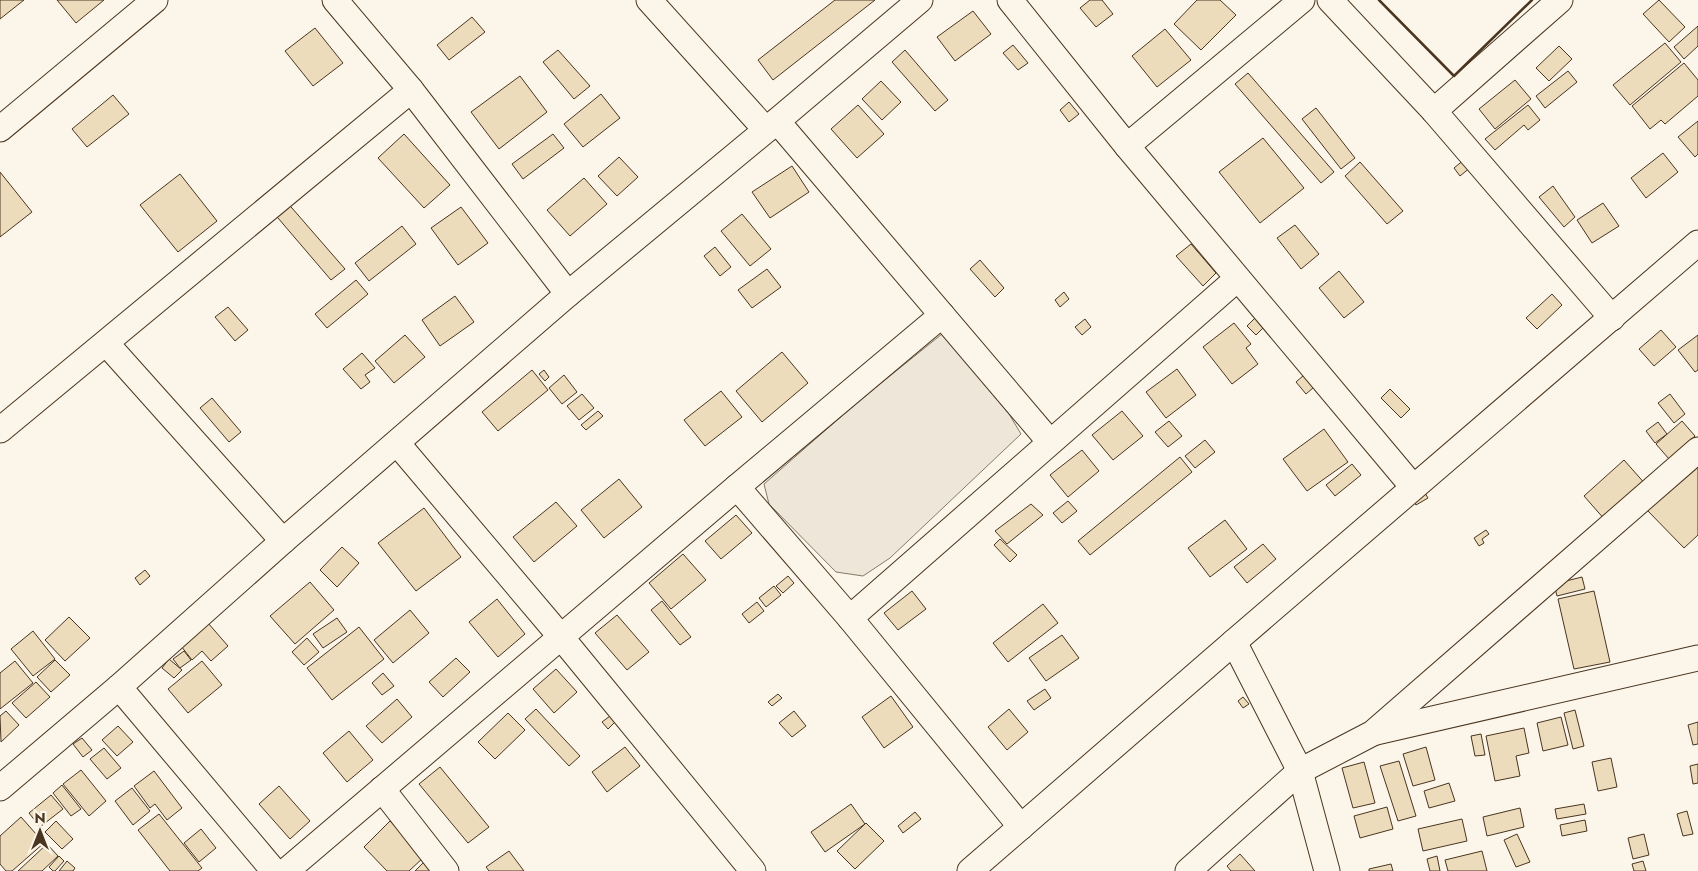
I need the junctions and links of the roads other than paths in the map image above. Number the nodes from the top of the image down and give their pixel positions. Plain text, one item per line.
1 (155, 0) edge
2 (335, 0) edge
3 (649, 0) edge
4 (920, 0) edge
5 (1010, 0) edge
6 (1302, 0) edge
7 (1330, 0) edge
8 (1560, 0) edge
9 (411, 90) junction
10 (1434, 111) junction
11 (772, 125) junction
12 (0, 128) edge
13 (1127, 146) junction
14 (1698, 243) edge
15 (1237, 279) junction
16 (568, 294) junction
17 (942, 316) junction
18 (1612, 318) junction
19 (106, 343) junction
20 (0, 430) edge
21 (1050, 442) junction
22 (397, 443) junction
23 (1698, 450) edge
24 (737, 487) junction
25 (1413, 487) junction
26 (283, 541) junction
27 (850, 618) junction
28 (562, 637) junction
29 (1234, 642) junction
30 (1698, 658) edge
31 (119, 686) junction
32 (1373, 733) junction
33 (1300, 770) junction
34 (0, 788) edge
35 (382, 789) junction
36 (1021, 827) junction
37 (274, 871) edge
38 (286, 871) edge
39 (446, 871) edge
40 (753, 871) edge
41 (970, 871) edge
42 (1188, 871) edge
43 (1327, 871) edge

1 - 12 street
2 - 9 street
3 - 11 street
4 - 11 street
5 - 13 street
6 - 13 street
7 - 10 street
8 - 10 street
9 - 16 street
9 - 19 street
10 - 18 street
11 - 16 street
11 - 17 street
13 - 15 street
14 - 18 street
15 - 21 street
15 - 25 street
16 - 22 street
17 - 21 street
17 - 24 street
18 - 25 street
19 - 20 street
19 - 26 street
21 - 27 street
22 - 26 street
22 - 28 street
23 - 32 street
24 - 27 street
24 - 28 street
25 - 29 street
26 - 31 street
27 - 36 street
28 - 35 street
28 - 40 street
29 - 33 street
29 - 36 street
30 - 32 street
31 - 34 street
31 - 37 street
32 - 33 street
33 - 42 street
33 - 43 street
35 - 38 street
35 - 39 street
36 - 41 street

